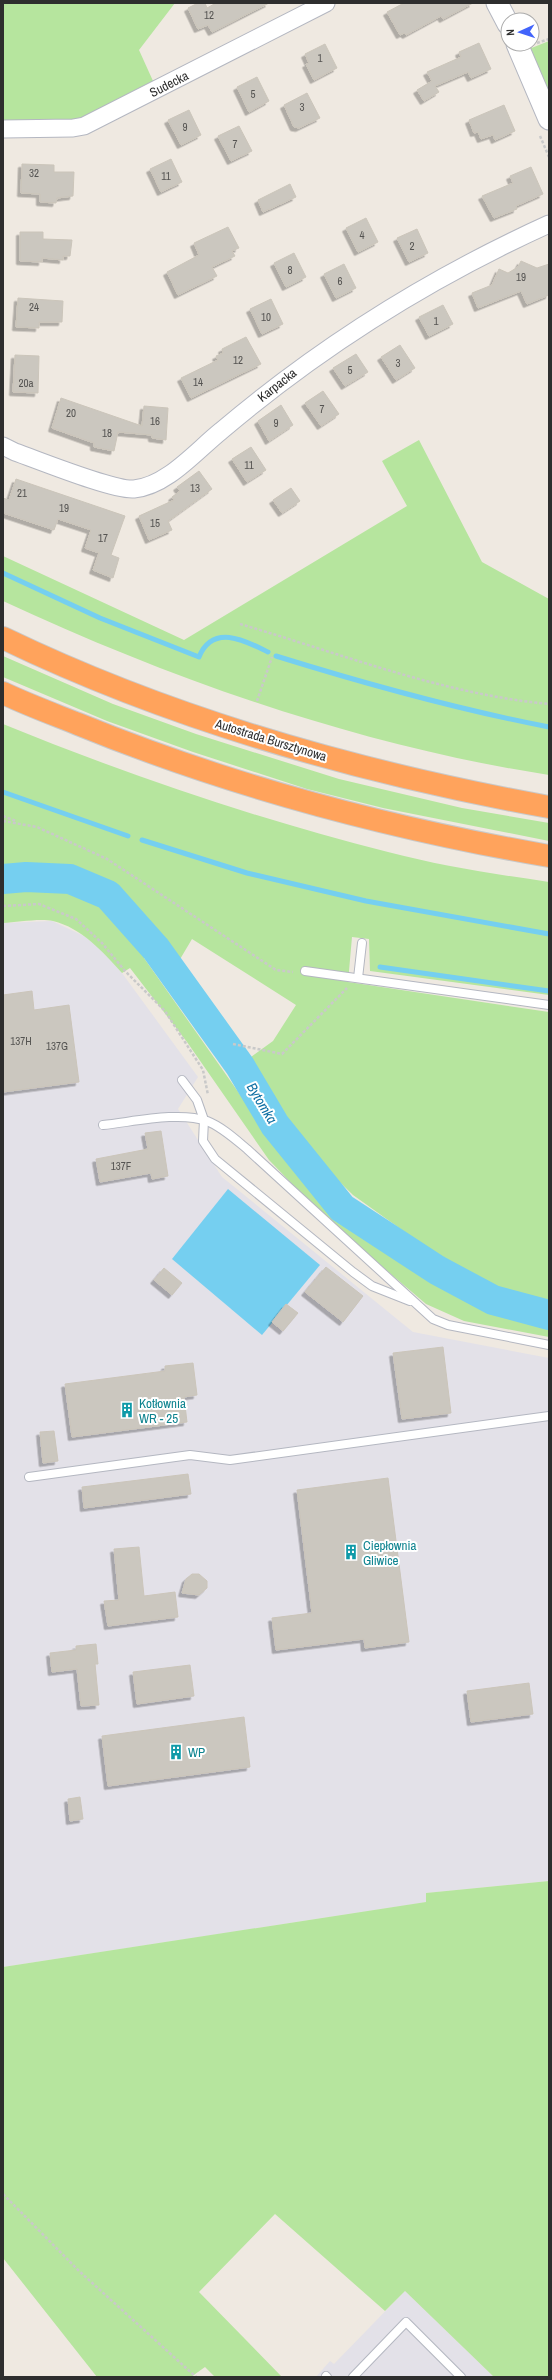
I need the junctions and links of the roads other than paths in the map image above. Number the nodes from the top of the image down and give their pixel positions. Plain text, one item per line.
1 (326, 3) edge
2 (497, 3) edge
3 (502, 12) edge
4 (528, 52) edge
5 (549, 119) edge
6 (3, 130) edge
7 (549, 224) edge
8 (3, 446) edge
9 (3, 638) edge
10 (3, 693) edge
11 (549, 806) edge
12 (549, 856) edge
13 (362, 943) dead end
14 (305, 971) road end
15 (358, 978) junction
16 (549, 1005) edge
17 (182, 1080) dead end
18 (204, 1120) junction
19 (103, 1126) dead end
20 (413, 1302) junction
21 (549, 1345) edge
22 (549, 1416) edge
23 (29, 1477) dead end
24 (353, 2377) edge
25 (462, 2377) edge

1 - 6 street, Sudecka
2 - 3 street
4 - 5 street
7 - 8 street, Karpacka
9 - 11 highway, Autostrada Bursztynowa
10 - 12 highway
13 - 15 lane
14 - 15 lane
15 - 16 lane
17 - 18 lane
18 - 19 lane
18 - 20 lane
18 - 20 lane
20 - 21 lane
22 - 23 lane
24 - 25 lane

